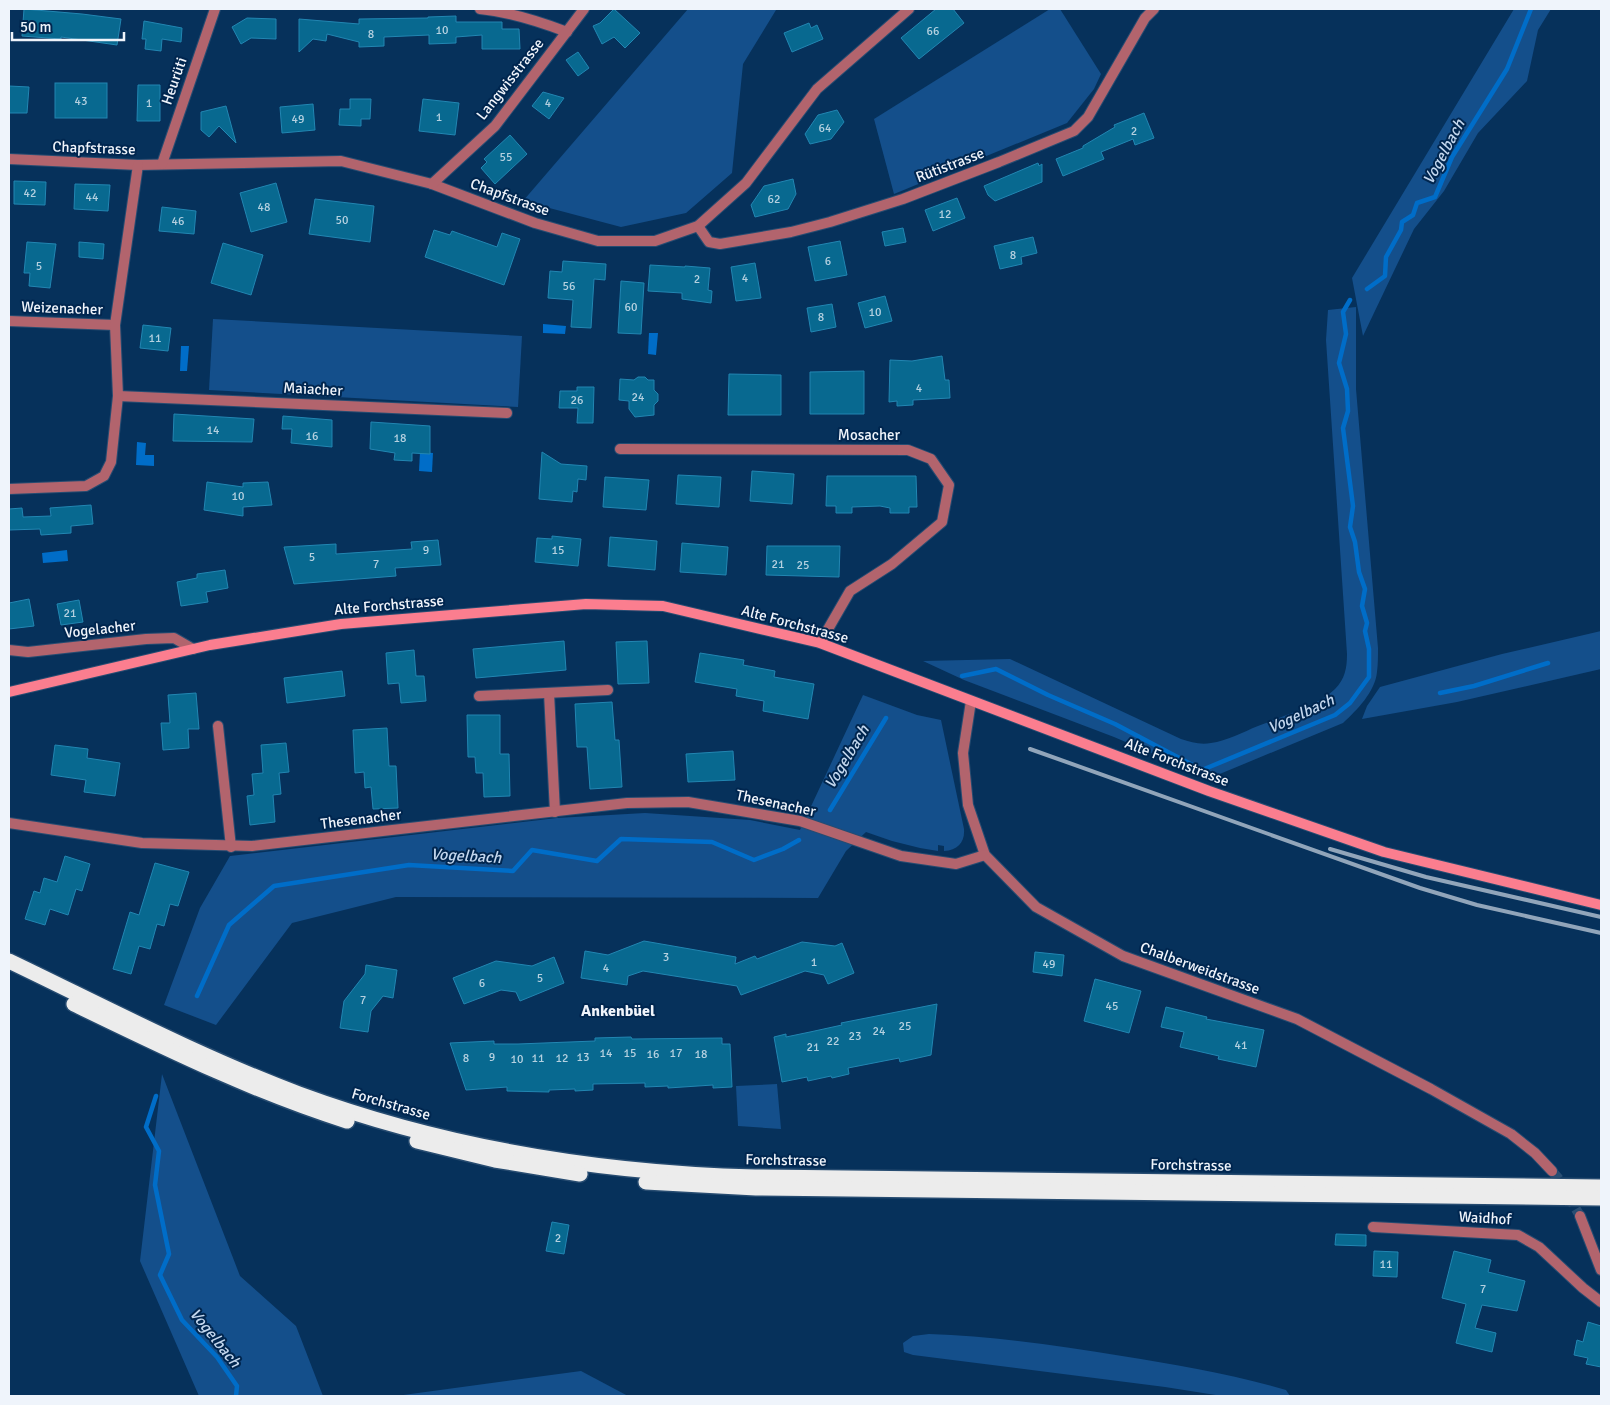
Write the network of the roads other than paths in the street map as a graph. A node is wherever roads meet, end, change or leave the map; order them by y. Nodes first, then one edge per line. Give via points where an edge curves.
1 (215, 9) edge
2 (480, 9) edge
3 (584, 9) edge
4 (909, 9) edge
5 (1154, 9) edge
6 (567, 32) junction
7 (9, 159) edge
8 (162, 164) junction
9 (138, 165) junction
10 (432, 184) junction
11 (698, 226) junction
12 (9, 321) edge
13 (115, 325) junction
14 (118, 396) junction
15 (507, 413) dead end
16 (620, 449) dead end
17 (9, 489) edge
18 (820, 643) junction
19 (193, 649) junction
20 (9, 650) edge
21 (608, 690) dead end
22 (9, 692) edge
23 (549, 693) junction
24 (479, 696) dead end
25 (971, 701) junction
26 (218, 726) dead end
27 (555, 812) junction
28 (9, 823) edge
29 (230, 846) junction
30 (985, 855) junction
31 (1601, 905) edge
32 (9, 961) edge
33 (9, 973) edge
34 (1552, 1171) tunnel mouth
35 (1601, 1187) edge
36 (1601, 1198) edge
37 (1580, 1216) tunnel mouth
38 (1373, 1227) dead end
39 (1601, 1270) edge
40 (1601, 1302) edge

1 - 8 street, Heurüti
2 - 6 street via 500,11
3 - 6 street, Langwisstrasse
4 - 11 street, Chapfstrasse via 817,89 746,183
5 - 11 street, Rütistrasse via 1145,18 1088,117 1074,131 903,199 791,232 720,244 709,242
6 - 10 street, Langwisstrasse via 495,126
7 - 9 street, Chapfstrasse
8 - 9 street, Chapfstrasse
8 - 10 street, Chapfstrasse via 341,161
9 - 13 street
10 - 11 street, Chapfstrasse via 536,223 598,241 656,241
12 - 13 street, Weizenacher
13 - 14 street
14 - 15 street, Maiacher
14 - 17 street via 111,462 104,476 86,486
16 - 18 street, Mosacher via 908,450 931,459 949,485 942,522 892,564 850,590
18 - 19 street, Alte Forchstrasse via 663,606 586,604 341,624
18 - 25 street, Alte Forchstrasse
19 - 20 street, Vogelacher via 174,638 28,652
19 - 22 street, Alte Forchstrasse
21 - 23 street
23 - 24 street
23 - 27 street
25 - 30 street, Chalberweidstrasse via 963,753 968,805
25 - 31 street, Alte Forchstrasse via 1208,791 1384,852
26 - 29 street
27 - 29 street, Thesenacher
27 - 30 street, Thesenacher via 627,803 688,802 800,821 900,856 956,864
28 - 29 street, Thesenacher via 142,843
30 - 34 street, Chalberweidstrasse via 1044,912 1123,956 1297,1019 1511,1134
32 - 35 highway, Forchstrasse via 204,1054 316,1100 447,1138 594,1166 755,1177
33 - 36 highway, Forchstrasse via 200,1064 325,1114 446,1149 561,1172 669,1184 756,1188
37 - 39 street
38 - 40 street, Waidhof via 1518,1235 1538,1247

